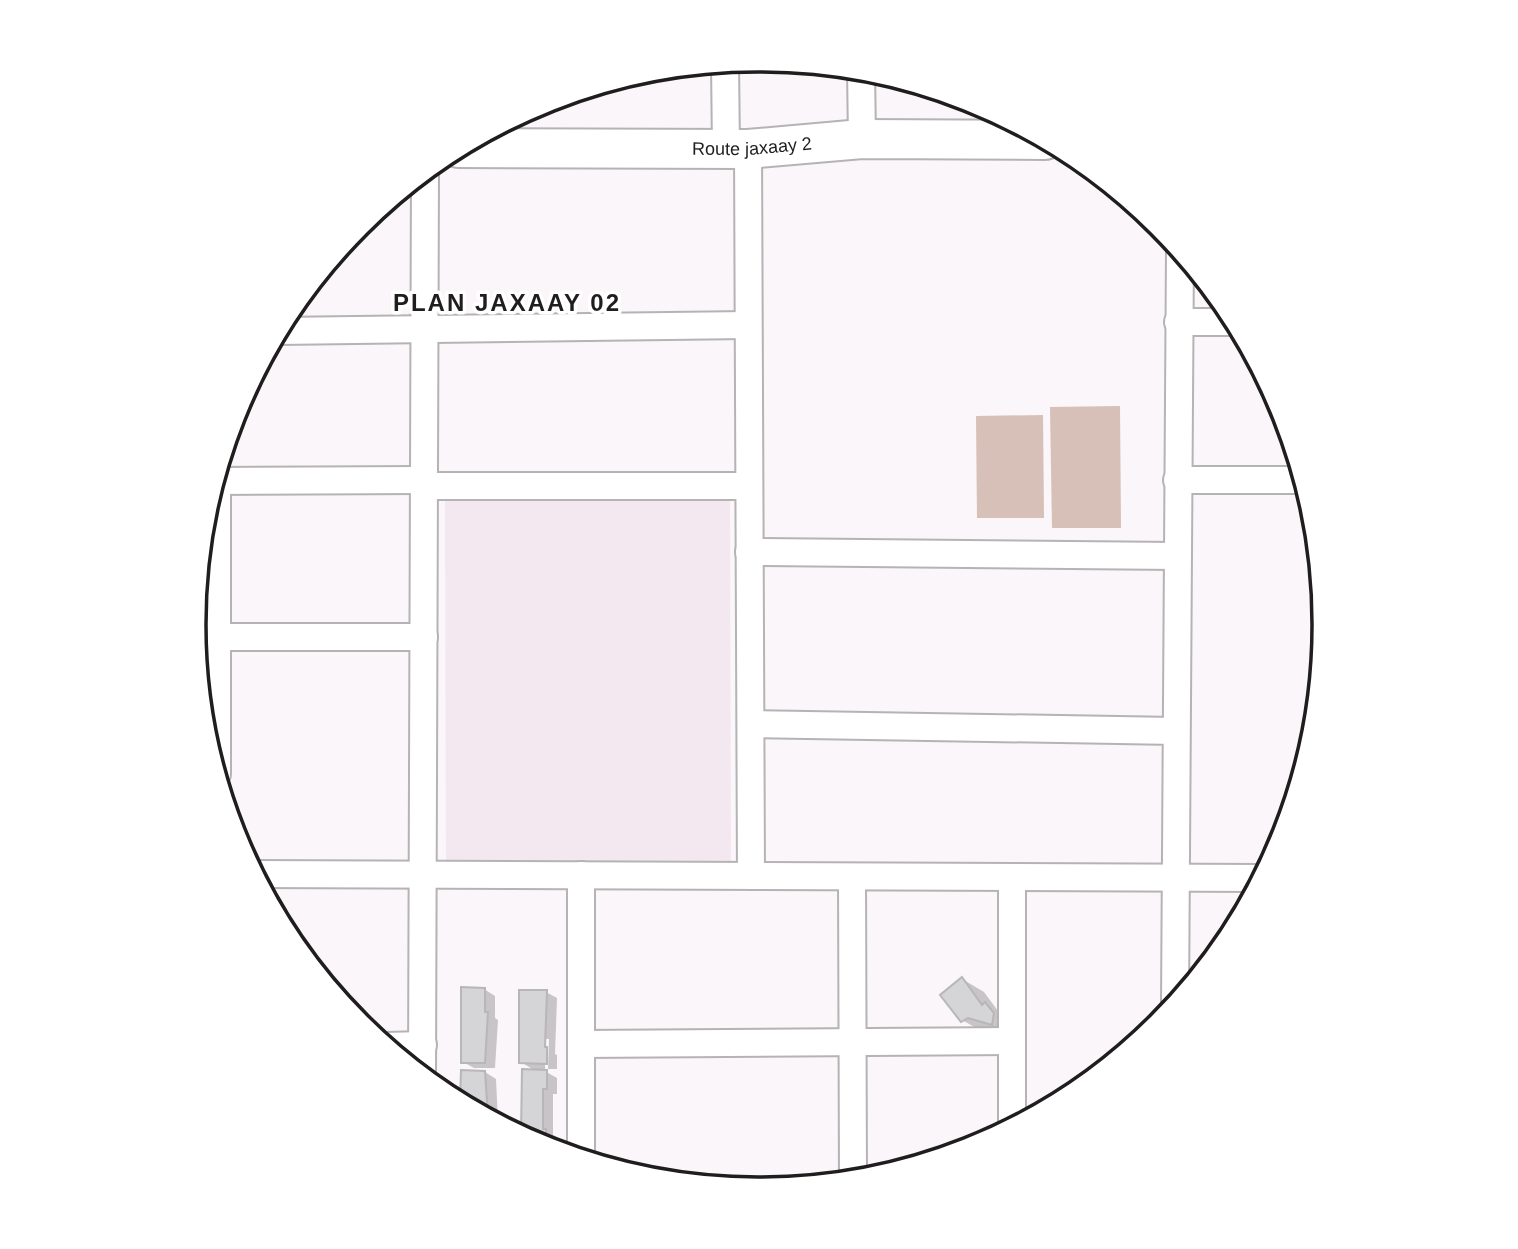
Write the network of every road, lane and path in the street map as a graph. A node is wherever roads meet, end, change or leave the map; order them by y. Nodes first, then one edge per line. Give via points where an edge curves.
1 (726, 73) edge
2 (861, 81) edge
3 (1015, 135) edge
4 (862, 139) junction
5 (480, 148) edge
6 (737, 149) junction
7 (425, 185) edge
8 (1180, 266) edge
9 (1178, 322) junction
10 (1222, 322) edge
11 (748, 325) junction
12 (290, 331) edge
13 (425, 331) junction
14 (226, 479) edge
15 (1177, 480) junction
16 (1293, 480) edge
17 (424, 483) junction
18 (749, 485) junction
19 (216, 521) edge
20 (748, 552) junction
21 (1177, 556) junction
22 (217, 637) junction
23 (424, 637) junction
24 (211, 698) edge
25 (751, 724) junction
26 (1176, 731) junction
27 (266, 874) edge
28 (423, 874) junction
29 (581, 875) junction
30 (751, 876) junction
31 (852, 877) junction
32 (1012, 877) junction
33 (1175, 878) junction
34 (1250, 878) edge
35 (1175, 989) edge
36 (1012, 1041) junction
37 (852, 1042) junction
38 (581, 1044) junction
39 (422, 1045) junction
40 (402, 1046) edge
41 (422, 1062) edge
42 (1012, 1115) edge
43 (581, 1148) edge
44 (853, 1169) edge

1 - 6 street
2 - 4 street
3 - 4 street, Route jaxaay 2
4 - 6 street, Route jaxaay 2
5 - 6 street, Route jaxaay 2
6 - 11 street
7 - 13 street
8 - 9 street
9 - 10 street
9 - 15 street
11 - 13 street
11 - 18 street
12 - 13 street
13 - 17 street
14 - 17 street
15 - 16 street
15 - 21 street
17 - 18 street
17 - 23 street
18 - 20 street
19 - 22 street
20 - 21 street
20 - 25 street
21 - 26 street
22 - 23 street
22 - 24 street
23 - 28 street
25 - 26 street
25 - 30 street
26 - 33 street
27 - 28 street
28 - 29 street
28 - 39 street
29 - 30 street
29 - 38 street
30 - 31 street
31 - 32 street
31 - 37 street
32 - 33 street
32 - 36 street
33 - 34 street
33 - 35 street
36 - 37 street
36 - 42 street
37 - 38 street
37 - 44 street
38 - 43 street
39 - 40 street
39 - 41 street

